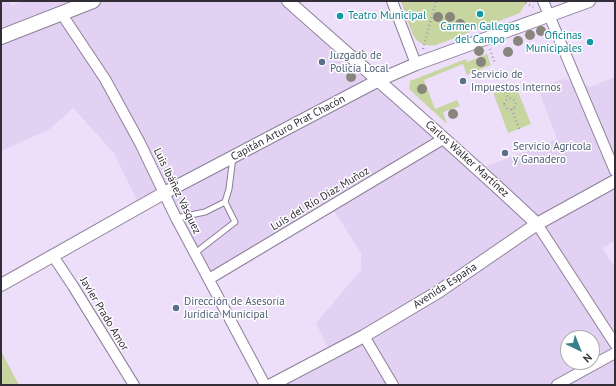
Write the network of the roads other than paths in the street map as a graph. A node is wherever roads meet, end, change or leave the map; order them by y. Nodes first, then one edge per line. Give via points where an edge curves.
1 (93, 1) edge
2 (288, 1) edge
3 (392, 1) edge
4 (544, 1) edge
5 (589, 1) edge
6 (61, 13) junction
7 (550, 16) junction
8 (1, 37) edge
9 (416, 64) junction
10 (379, 80) junction
11 (443, 139) junction
12 (234, 156) junction
13 (615, 171) edge
14 (615, 181) edge
15 (164, 193) junction
16 (225, 202) junction
17 (176, 218) junction
18 (537, 224) junction
19 (195, 252) junction
20 (53, 256) junction
21 (209, 279) junction
22 (1, 285) edge
23 (364, 336) junction
24 (615, 344) edge
25 (615, 353) edge
26 (134, 385) edge
27 (265, 385) edge
28 (272, 385) edge
29 (392, 385) edge
30 (557, 385) edge

1 - 6 main road
2 - 10 street, Carlos Walker Martínez
3 - 9 street
4 - 7 street
5 - 7 street, Capitán Arturo Prat Chacón
6 - 8 main road
6 - 15 street, Luis Ibáñez Vásquez via 105,79
7 - 9 street, Capitán Arturo Prat Chacón
7 - 13 street
9 - 10 street, Capitán Arturo Prat Chacón
10 - 11 street, Carlos Walker Martínez
10 - 12 street, Capitán Arturo Prat Chacón
11 - 18 street, Carlos Walker Martínez
11 - 21 street, Luis del Río Díaz Muñoz
12 - 15 street, Capitán Arturo Prat Chacón
12 - 16 lane
14 - 18 street, Avenida España
15 - 17 street, Luis Ibáñez Vásquez
15 - 20 street, Capitán Arturo Prat Chacón
16 - 17 lane via 205,212
16 - 19 lane via 235,222
17 - 19 street, Luis Ibáñez Vásquez
18 - 23 street, Avenida España via 438,292
18 - 24 street, Carlos Walker Martínez
19 - 21 street, Luis Ibáñez Vásquez
20 - 22 street, Capitán Arturo Prat Chacón
20 - 26 street, Javier Prado Amor
21 - 27 street, Luis Ibáñez Vásquez
23 - 28 street, Avenida España
23 - 29 street
25 - 30 street

